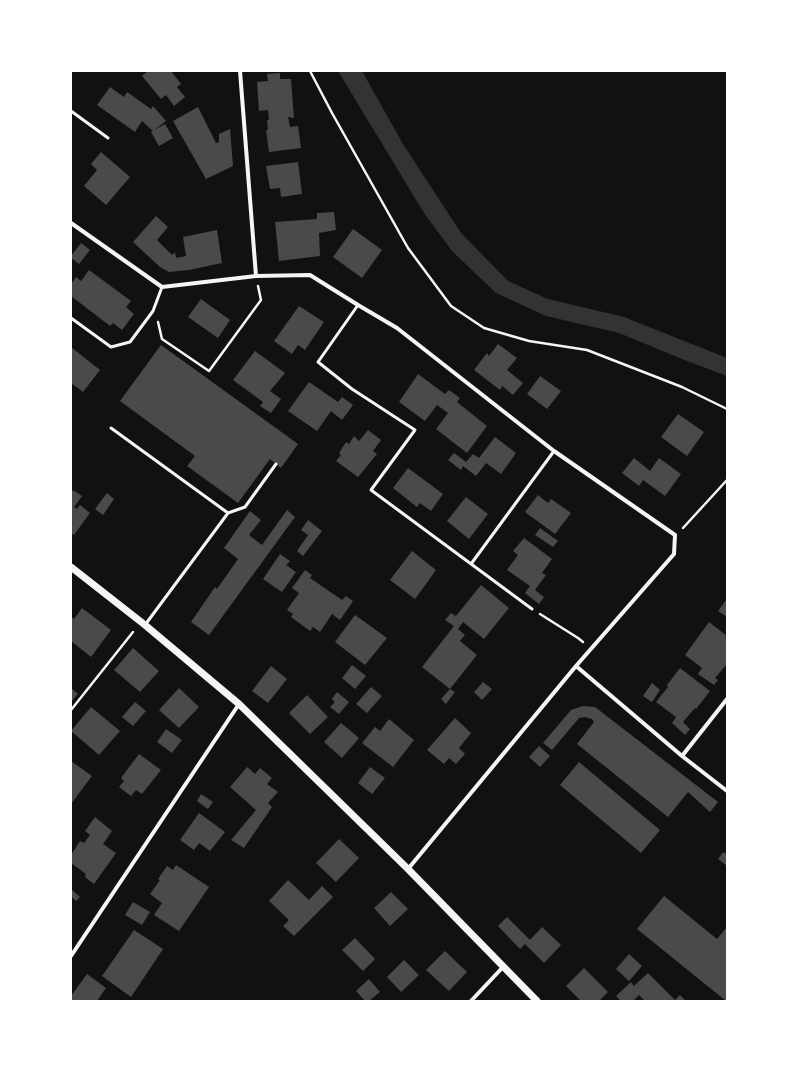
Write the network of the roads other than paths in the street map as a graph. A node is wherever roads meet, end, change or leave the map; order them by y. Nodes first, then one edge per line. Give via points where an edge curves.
1 (240, 71) edge
2 (71, 111) edge
3 (108, 138) dead end
4 (71, 223) edge
5 (256, 276) junction
6 (162, 287) junction
7 (358, 305) junction
8 (71, 318) edge
9 (110, 428) dead end
10 (554, 451) junction
11 (276, 464) dead end
12 (228, 513) junction
13 (471, 564) junction
14 (71, 567) edge
15 (532, 609) road end
16 (143, 623) junction
17 (576, 666) junction
18 (727, 699) edge
19 (239, 704) junction
20 (682, 756) junction
21 (727, 791) edge
22 (408, 869) junction
23 (71, 956) edge
24 (503, 967) junction
25 (471, 1001) edge
26 (537, 1001) edge

1 - 5 street
2 - 3 lane
4 - 6 street
5 - 6 street
5 - 7 street via 310,275
6 - 8 lane via 153,311 130,342 111,347
7 - 10 street via 397,328
7 - 13 lane via 318,362 352,389 415,430 371,490
9 - 12 lane
10 - 13 lane
10 - 17 street via 675,535 674,554
11 - 12 lane via 245,507
12 - 16 lane
13 - 15 lane
14 - 16 street
16 - 19 street
17 - 20 street
17 - 22 street
18 - 20 street
19 - 22 street
19 - 23 street
20 - 21 street
22 - 24 street
24 - 25 street
24 - 26 street

